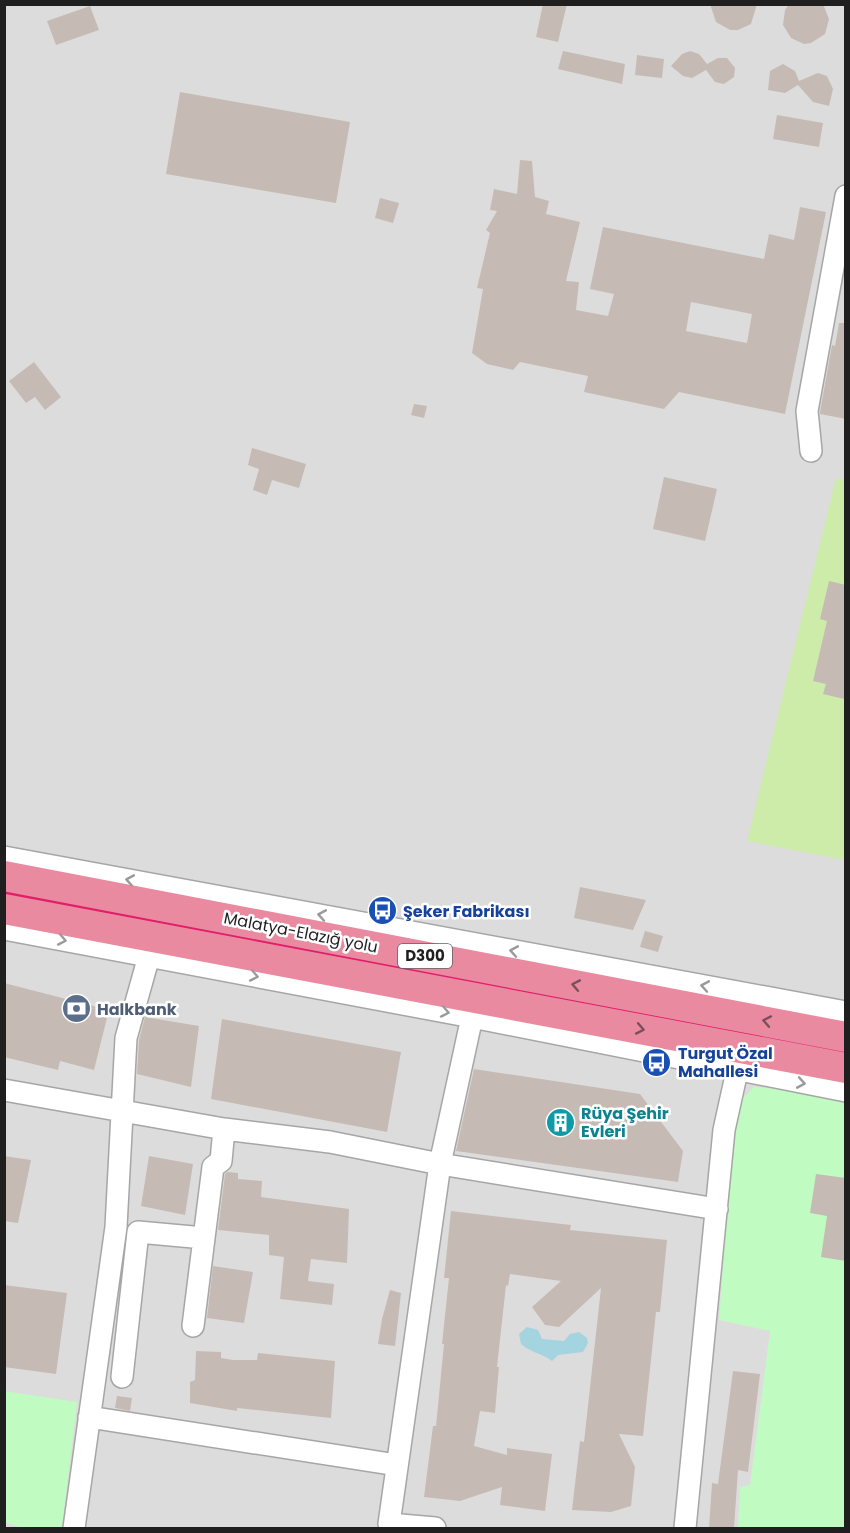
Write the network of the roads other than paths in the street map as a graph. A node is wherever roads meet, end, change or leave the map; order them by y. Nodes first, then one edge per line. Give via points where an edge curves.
1 (846, 196) edge
2 (811, 451) dead end
3 (4, 857) edge
4 (4, 876) edge
5 (4, 909) edge
6 (4, 929) edge
7 (149, 956) junction
8 (846, 1012) edge
9 (472, 1017) junction
10 (846, 1037) edge
11 (846, 1068) edge
12 (736, 1071) junction
13 (4, 1090) edge
14 (846, 1091) edge
15 (123, 1112) junction
16 (224, 1129) junction
17 (440, 1164) junction
18 (717, 1209) junction
19 (204, 1238) junction
20 (193, 1326) dead end
21 (122, 1377) dead end
22 (89, 1418) junction
23 (397, 1465) junction
24 (74, 1528) edge
25 (435, 1528) edge
26 (686, 1528) edge

1 - 2 street via 807,411
8 -> 3 street
10 -> 4 highway, Malatya-Elazığ yolu / D300
5 -> 11 highway, Malatya-Elazığ yolu / D300
6 -> 7 street
7 -> 9 street
7 - 15 street via 126,1038
9 - 12 street
9 - 17 street
12 -> 14 street
12 - 18 street via 724,1130
13 - 15 street
15 - 16 street
15 - 22 street via 116,1227
16 - 17 street via 330,1142
16 - 19 street via 221,1161 213,1167
17 - 18 street
17 - 23 street
18 - 26 street
19 - 20 street
19 - 21 street via 138,1232
22 - 23 street
22 - 24 street
23 - 25 street via 389,1524

